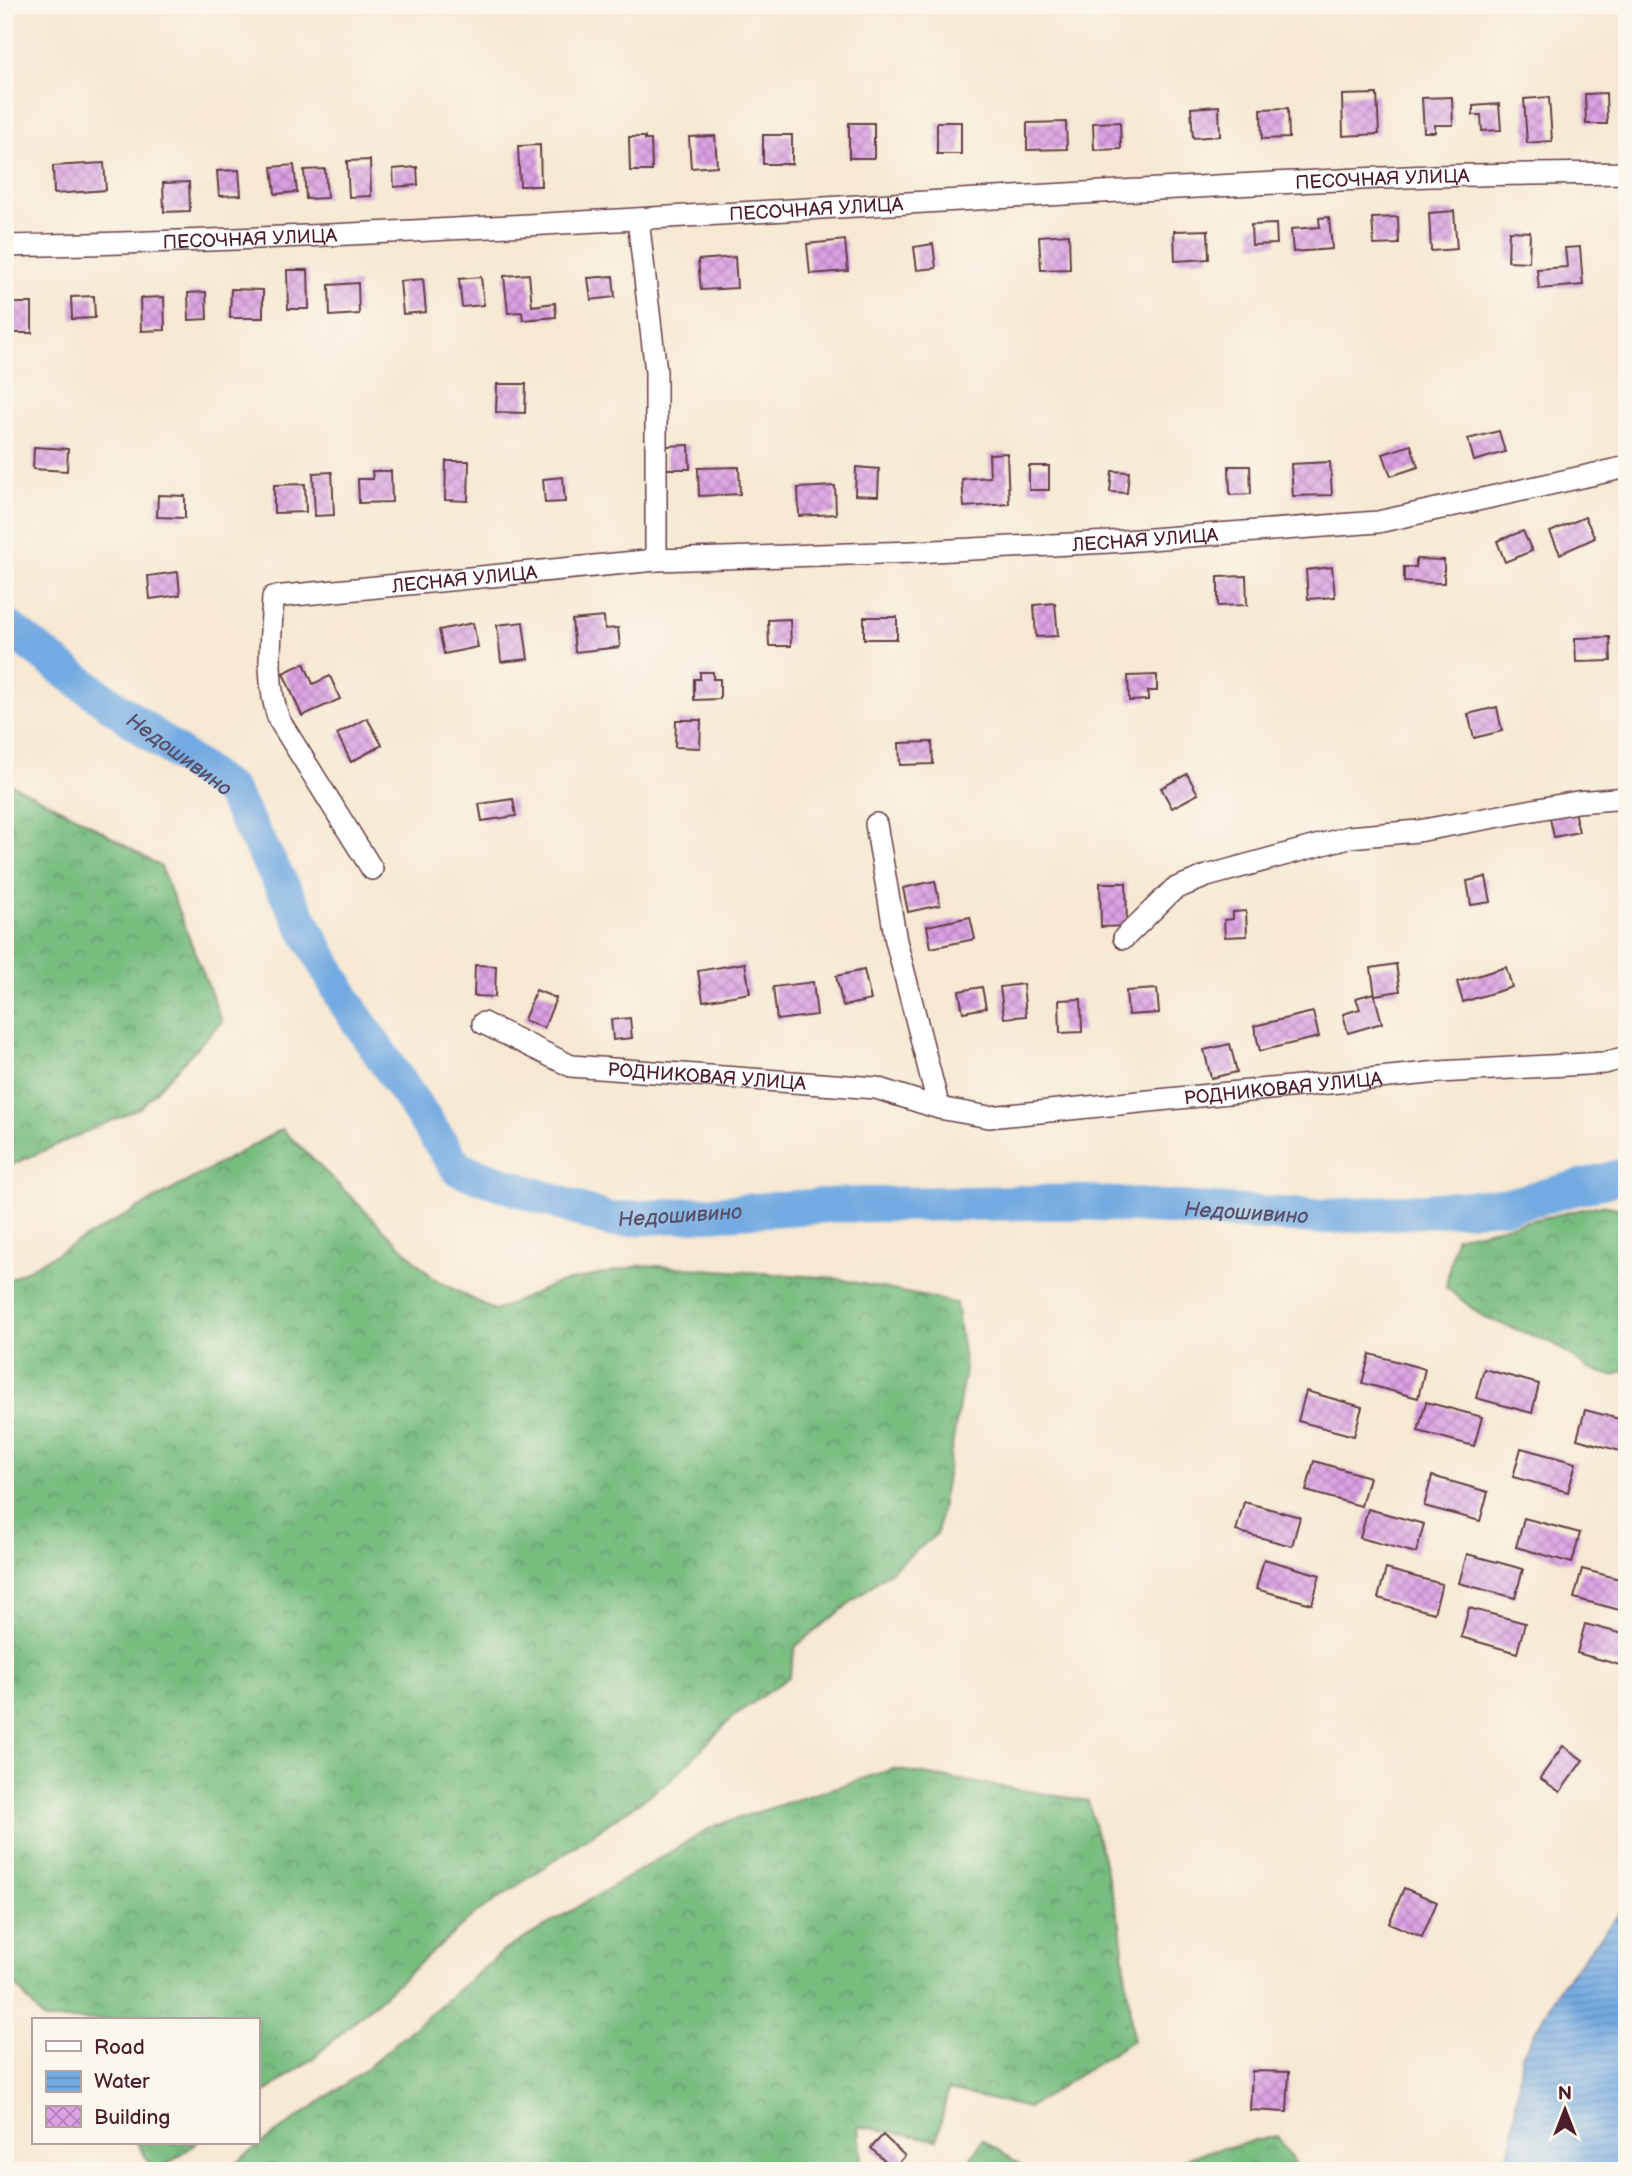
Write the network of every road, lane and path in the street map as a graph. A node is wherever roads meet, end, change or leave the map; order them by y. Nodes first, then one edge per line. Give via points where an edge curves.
1 (1627, 173) edge
2 (638, 219) junction
3 (5, 246) edge
4 (1627, 467) edge
5 (656, 560) junction
6 (1627, 798) edge
7 (876, 824) dead end
8 (372, 869) dead end
9 (1124, 938) dead end
10 (483, 1023) dead end
11 (1627, 1058) edge
12 (939, 1108) junction

1 - 2 street, ПЕСОЧНАЯ УЛИЦА via 1387,178
2 - 3 street, ПЕСОЧНАЯ УЛИЦА via 210,241
2 - 5 street via 656,372
4 - 5 street, ЛЕСНАЯ УЛИЦА via 1378,522 1110,542
5 - 8 street, ЛЕСНАЯ УЛИЦА via 273,597 272,701
6 - 9 street via 1577,802 1418,831 1349,837 1207,876 1174,889
7 - 12 street via 896,941
10 - 12 street, РОДНИКОВАЯ УЛИЦА via 571,1066 876,1088
11 - 12 street, РОДНИКОВАЯ УЛИЦА via 989,1117

